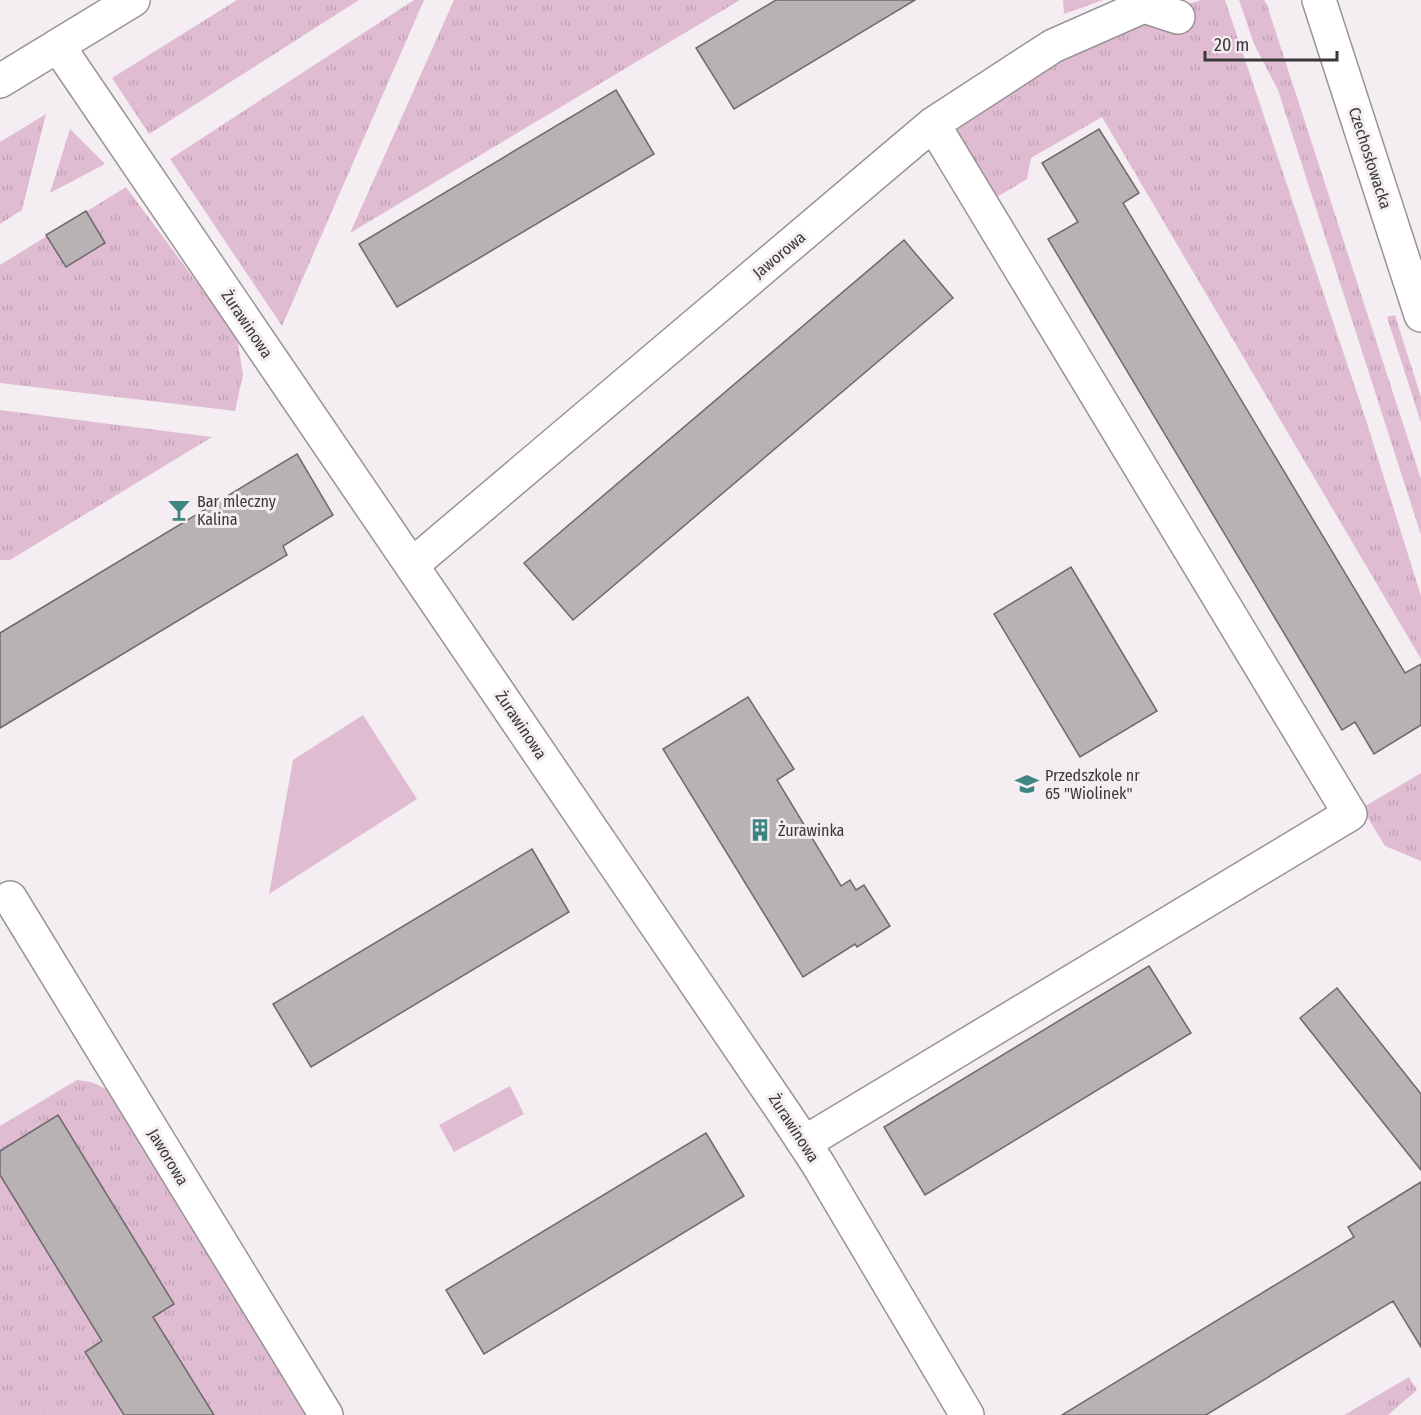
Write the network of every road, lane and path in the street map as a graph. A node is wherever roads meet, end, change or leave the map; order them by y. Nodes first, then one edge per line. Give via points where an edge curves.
1 (133, 0) edge
2 (1319, 0) edge
3 (1178, 16) dead end
4 (58, 46) junction
5 (0, 81) edge
6 (933, 124) junction
7 (1421, 315) edge
8 (412, 565) junction
9 (10, 898) dead end
10 (804, 1143) junction
11 (326, 1415) edge
12 (967, 1415) edge

1 - 4 street
2 - 7 street, Czechosłowacka
3 - 6 street, Jaworowa via 1144,6 1053,46
4 - 5 street
4 - 8 street, Żurawinowa
6 - 8 street, Jaworowa
6 - 10 street via 1350,814
8 - 10 street, Żurawinowa
9 - 11 street, Jaworowa
10 - 12 street, Żurawinowa

